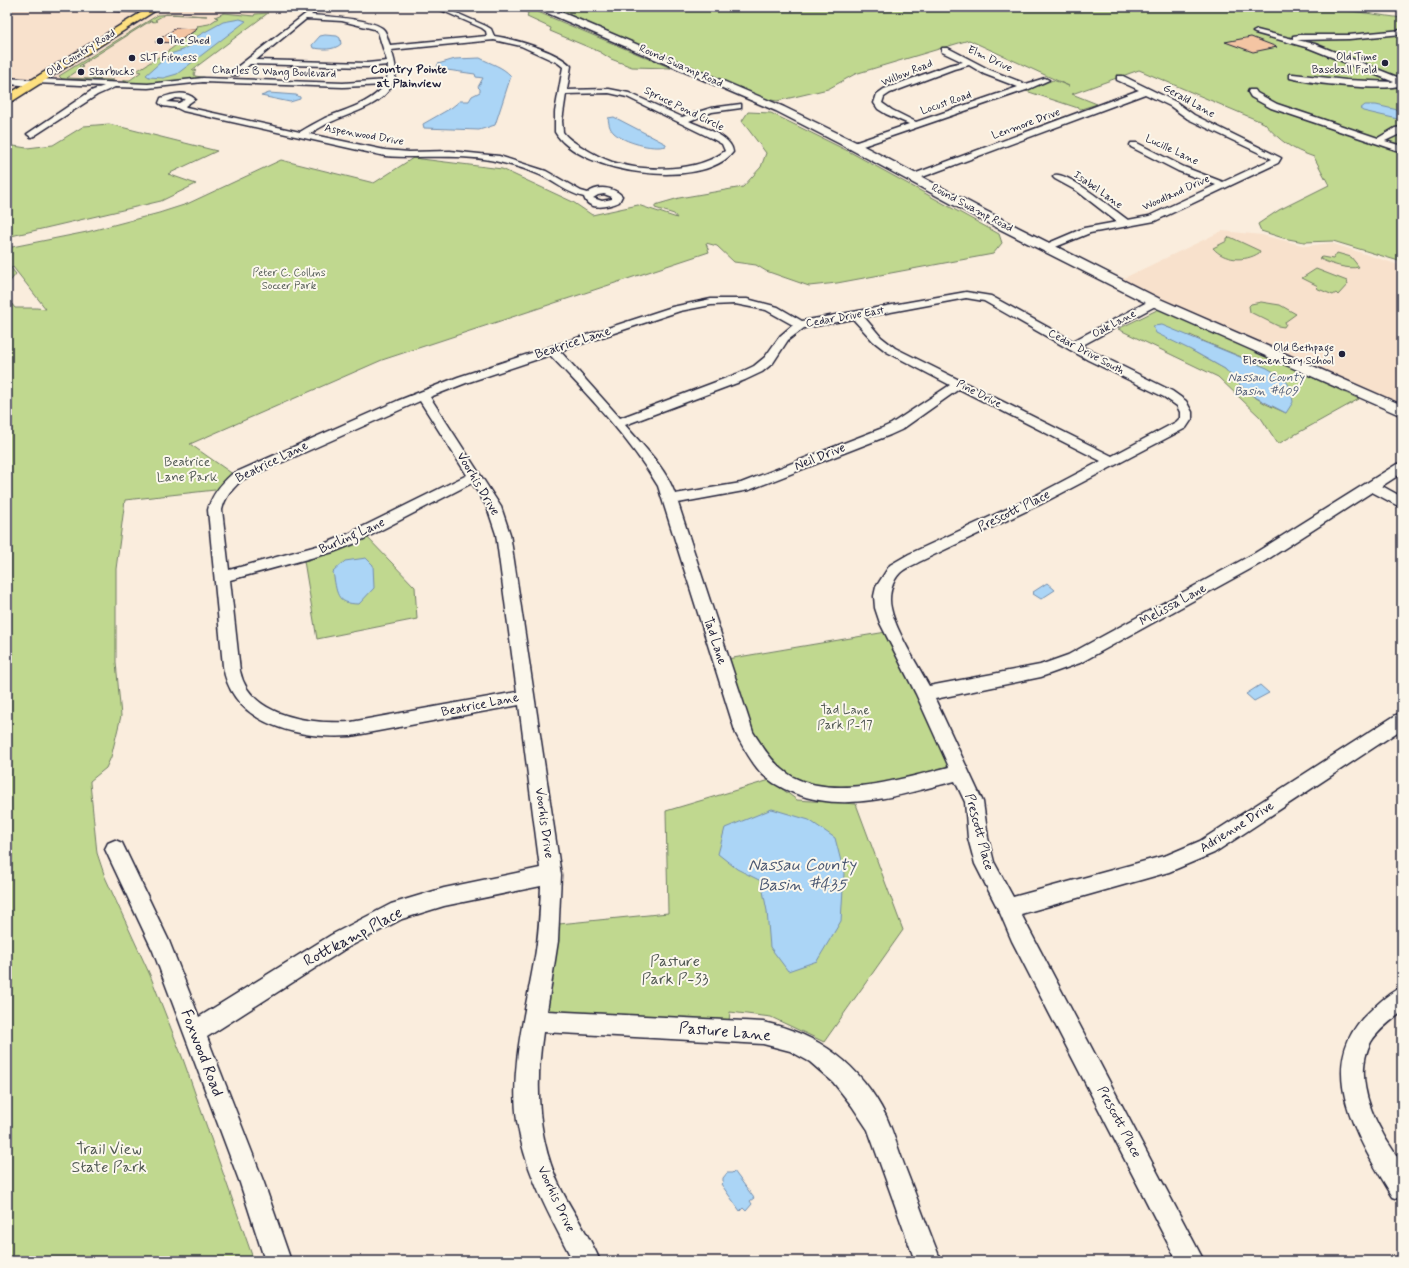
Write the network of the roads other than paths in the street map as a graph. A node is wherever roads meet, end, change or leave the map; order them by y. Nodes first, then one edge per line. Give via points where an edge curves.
1 (71, 7) edge
2 (316, 7) edge
3 (437, 7) edge
4 (541, 7) edge
5 (153, 9) edge
6 (304, 17) junction
7 (1257, 32) dead end
8 (1402, 32) edge
9 (490, 38) junction
10 (1291, 40) junction
11 (386, 48) junction
12 (945, 50) dead end
13 (249, 62) junction
14 (390, 63) junction
15 (970, 63) junction
16 (344, 64) junction
17 (337, 72) dead end
18 (235, 73) dead end
19 (1293, 76) dead end
20 (1120, 78) dead end
21 (1045, 80) dead end
22 (7, 81) edge
23 (35, 82) junction
24 (390, 82) junction
25 (1402, 83) edge
26 (111, 86) junction
27 (1026, 86) junction
28 (1145, 90) junction
29 (564, 92) junction
30 (1252, 92) dead end
31 (381, 94) junction
32 (7, 100) edge
33 (178, 105) dead end
34 (738, 106) dead end
35 (682, 120) junction
36 (916, 125) junction
37 (1402, 130) edge
38 (31, 134) dead end
39 (300, 135) junction
40 (1382, 139) dead end
41 (1134, 145) dead end
42 (854, 146) junction
43 (1402, 149) edge
44 (1269, 154) joint
45 (914, 177) junction
46 (1058, 177) dead end
47 (1223, 185) junction
48 (589, 196) dead end
49 (1124, 224) junction
50 (1048, 247) junction
51 (981, 297) joint
52 (1156, 302) junction
53 (856, 315) junction
54 (800, 325) junction
55 (1073, 346) junction
56 (552, 350) junction
57 (959, 384) junction
58 (423, 395) junction
59 (1402, 411) edge
60 (1186, 414) joint
61 (618, 423) junction
62 (1111, 461) junction
63 (1402, 467) edge
64 (474, 477) junction
65 (1372, 486) junction
66 (670, 500) junction
67 (1402, 503) edge
68 (222, 577) junction
69 (924, 694) junction
70 (526, 697) junction
71 (1402, 720) edge
72 (960, 772) junction
73 (114, 849) dead end
74 (551, 875) junction
75 (1008, 908) junction
76 (1402, 998) edge
77 (535, 1021) junction
78 (195, 1032) junction
79 (1402, 1188) edge
80 (278, 1261) edge
81 (587, 1261) edge
82 (928, 1261) edge
83 (1191, 1261) edge

1 - 5 street
2 - 6 street
3 - 9 street via 490,30
4 - 42 main road, Round Swamp Road via 780,109
5 - 23 main road, Old Country Road
6 - 11 street via 342,19 371,25 381,31
6 - 13 street
7 - 10 street
8 - 10 street via 1349,37 1300,37
9 - 11 street, Spruce Pond Circle
9 - 29 street, Spruce Pond Circle via 520,42 561,61 567,66
10 - 25 street
11 - 14 street
12 - 15 street, Elm Drive
13 - 16 street
13 - 18 street
14 - 16 street
14 - 24 street
15 - 27 street, Elm Drive
15 - 36 street, Willow Road via 945,69 880,96 878,103 884,109
16 - 17 street
19 - 25 street via 1372,85
20 - 28 street, Gerald Lane
21 - 27 street, Locust Road
22 - 23 main road
23 - 26 street, Charles B Wang Boulevard
23 - 32 main road, Old Country Road
24 - 26 street, Charles B Wang Boulevard via 343,85 203,80 156,86
24 - 31 street
26 - 31 street, Charles B Wang Boulevard via 148,89 197,85 365,90
26 - 38 street via 94,93
27 - 36 street, Locust Road
28 - 44 street, Gerald Lane via 1174,104 1191,117
28 - 45 street, Lenmore Drive
29 - 35 street, Spruce Pond Circle via 621,93 640,99
29 - 35 street, Spruce Pond Circle via 557,125 561,136 592,157 618,166 656,170 693,168 718,161 729,152 726,142
30 - 43 street via 1274,106
31 - 39 street
33 - 39 street, Aspenwood Drive via 183,109
34 - 35 street via 712,110
36 - 42 street, Locust Road
37 - 40 street
39 - 48 street, Aspenwood Drive via 385,153 450,154 499,159 542,173 578,193
41 - 47 street, Lucille Lane
42 - 45 main road, Round Swamp Road
44 - 47 street, Woodland Drive via 1277,158 1275,161
45 - 50 main road, Round Swamp Road
46 - 49 street, Isabel Lane via 1080,189
47 - 49 street, Woodland Drive via 1152,219
49 - 50 street, Woodland Drive via 1088,230
50 - 52 main road, Round Swamp Road
51 - 53 street, Cedar Drive East via 956,296
51 - 55 street, Cedar Drive South
52 - 55 street, Oak Lane
52 - 59 main road, Round Swamp Road
53 - 54 street, Cedar Drive East
53 - 57 street, Pine Drive via 877,339 891,350
54 - 56 street, Beatrice Lane via 771,309 752,303 708,301
54 - 61 street, Cedar Drive East via 784,338 769,360 758,369
55 - 60 street, Cedar Drive South via 1168,394 1182,404
56 - 58 street, Beatrice Lane
56 - 61 street, Tad Lane
57 - 62 street, Pine Drive
57 - 66 street, Neil Drive via 896,427 744,487
58 - 64 street, Voorhis Drive
58 - 68 street, Beatrice Lane via 262,465 229,484 217,500 215,510
60 - 62 street, Prescott Place via 1181,426
61 - 66 street, Tad Lane via 655,468 666,486
62 - 69 street, Prescott Place via 1036,501 895,569 884,587 883,608 888,624
63 - 65 street, Melissa Lane
64 - 68 street, Burling Lane via 351,539 328,548
64 - 70 street, Voorhis Drive via 494,508 503,534
65 - 67 street
65 - 69 street, Melissa Lane via 1260,557 1074,659 1041,671
66 - 72 street, Tad Lane via 745,734 755,752 776,775 806,792 833,796 874,792
68 - 70 street, Beatrice Lane via 234,677 243,694 258,709 284,723 311,729 351,729
69 - 72 street, Prescott Place
70 - 74 street, Voorhis Drive
71 - 75 street, Adrienne Drive via 1207,847 1169,863
72 - 75 street, Prescott Place via 974,802 978,838 985,864
73 - 78 street, Foxwood Road via 162,948
74 - 77 street, Voorhis Drive via 548,942
74 - 78 street, Rottkamp Place via 444,897 398,911 338,942
75 - 83 street, Prescott Place
76 - 79 street via 1365,1032 1355,1052 1353,1078 1357,1105 1364,1122
77 - 81 street, Voorhis Drive via 529,1058 527,1098 530,1129 546,1185
77 - 82 street, Pasture Lane via 763,1033 791,1040 820,1056 847,1079 877,1124
78 - 80 street, Foxwood Road via 252,1183

